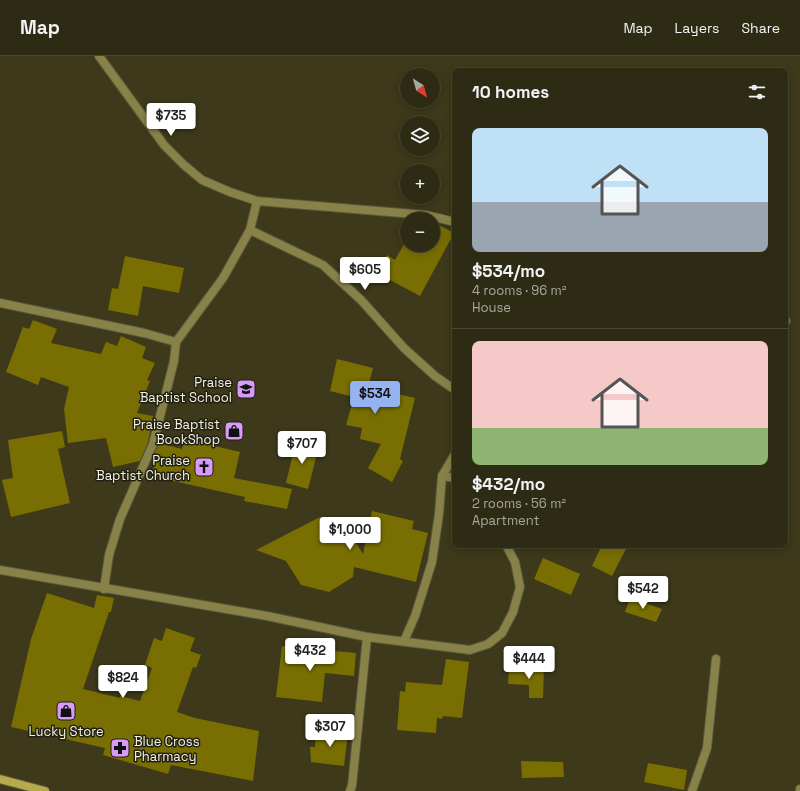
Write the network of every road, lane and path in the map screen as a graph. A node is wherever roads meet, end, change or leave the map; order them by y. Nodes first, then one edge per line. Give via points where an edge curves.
1 (98, 56) edge
2 (257, 201) junction
3 (452, 221) edge
4 (250, 230) junction
5 (0, 303) edge
6 (176, 342) junction
7 (452, 388) edge
8 (452, 459) edge
9 (442, 476) junction
10 (452, 478) edge
11 (507, 548) edge
12 (0, 570) edge
13 (104, 589) junction
14 (367, 637) junction
15 (404, 641) junction
16 (716, 659) dead end
17 (0, 779) edge
18 (45, 791) edge
19 (350, 791) edge
20 (692, 791) edge

1 - 2 street via 164,144 184,165 202,180
2 - 3 street via 426,215
2 - 4 street
4 - 6 street via 223,278
4 - 7 street via 323,265 361,300 404,348
5 - 6 street
6 - 13 street via 174,361 153,444 120,519 109,555
8 - 9 street
9 - 10 street
9 - 15 street via 432,562 416,616
11 - 15 street via 520,587 513,612 502,633 488,644 470,650
12 - 13 street
13 - 14 street via 267,616
14 - 15 street
14 - 19 street
16 - 20 street via 706,748
17 - 18 main road

